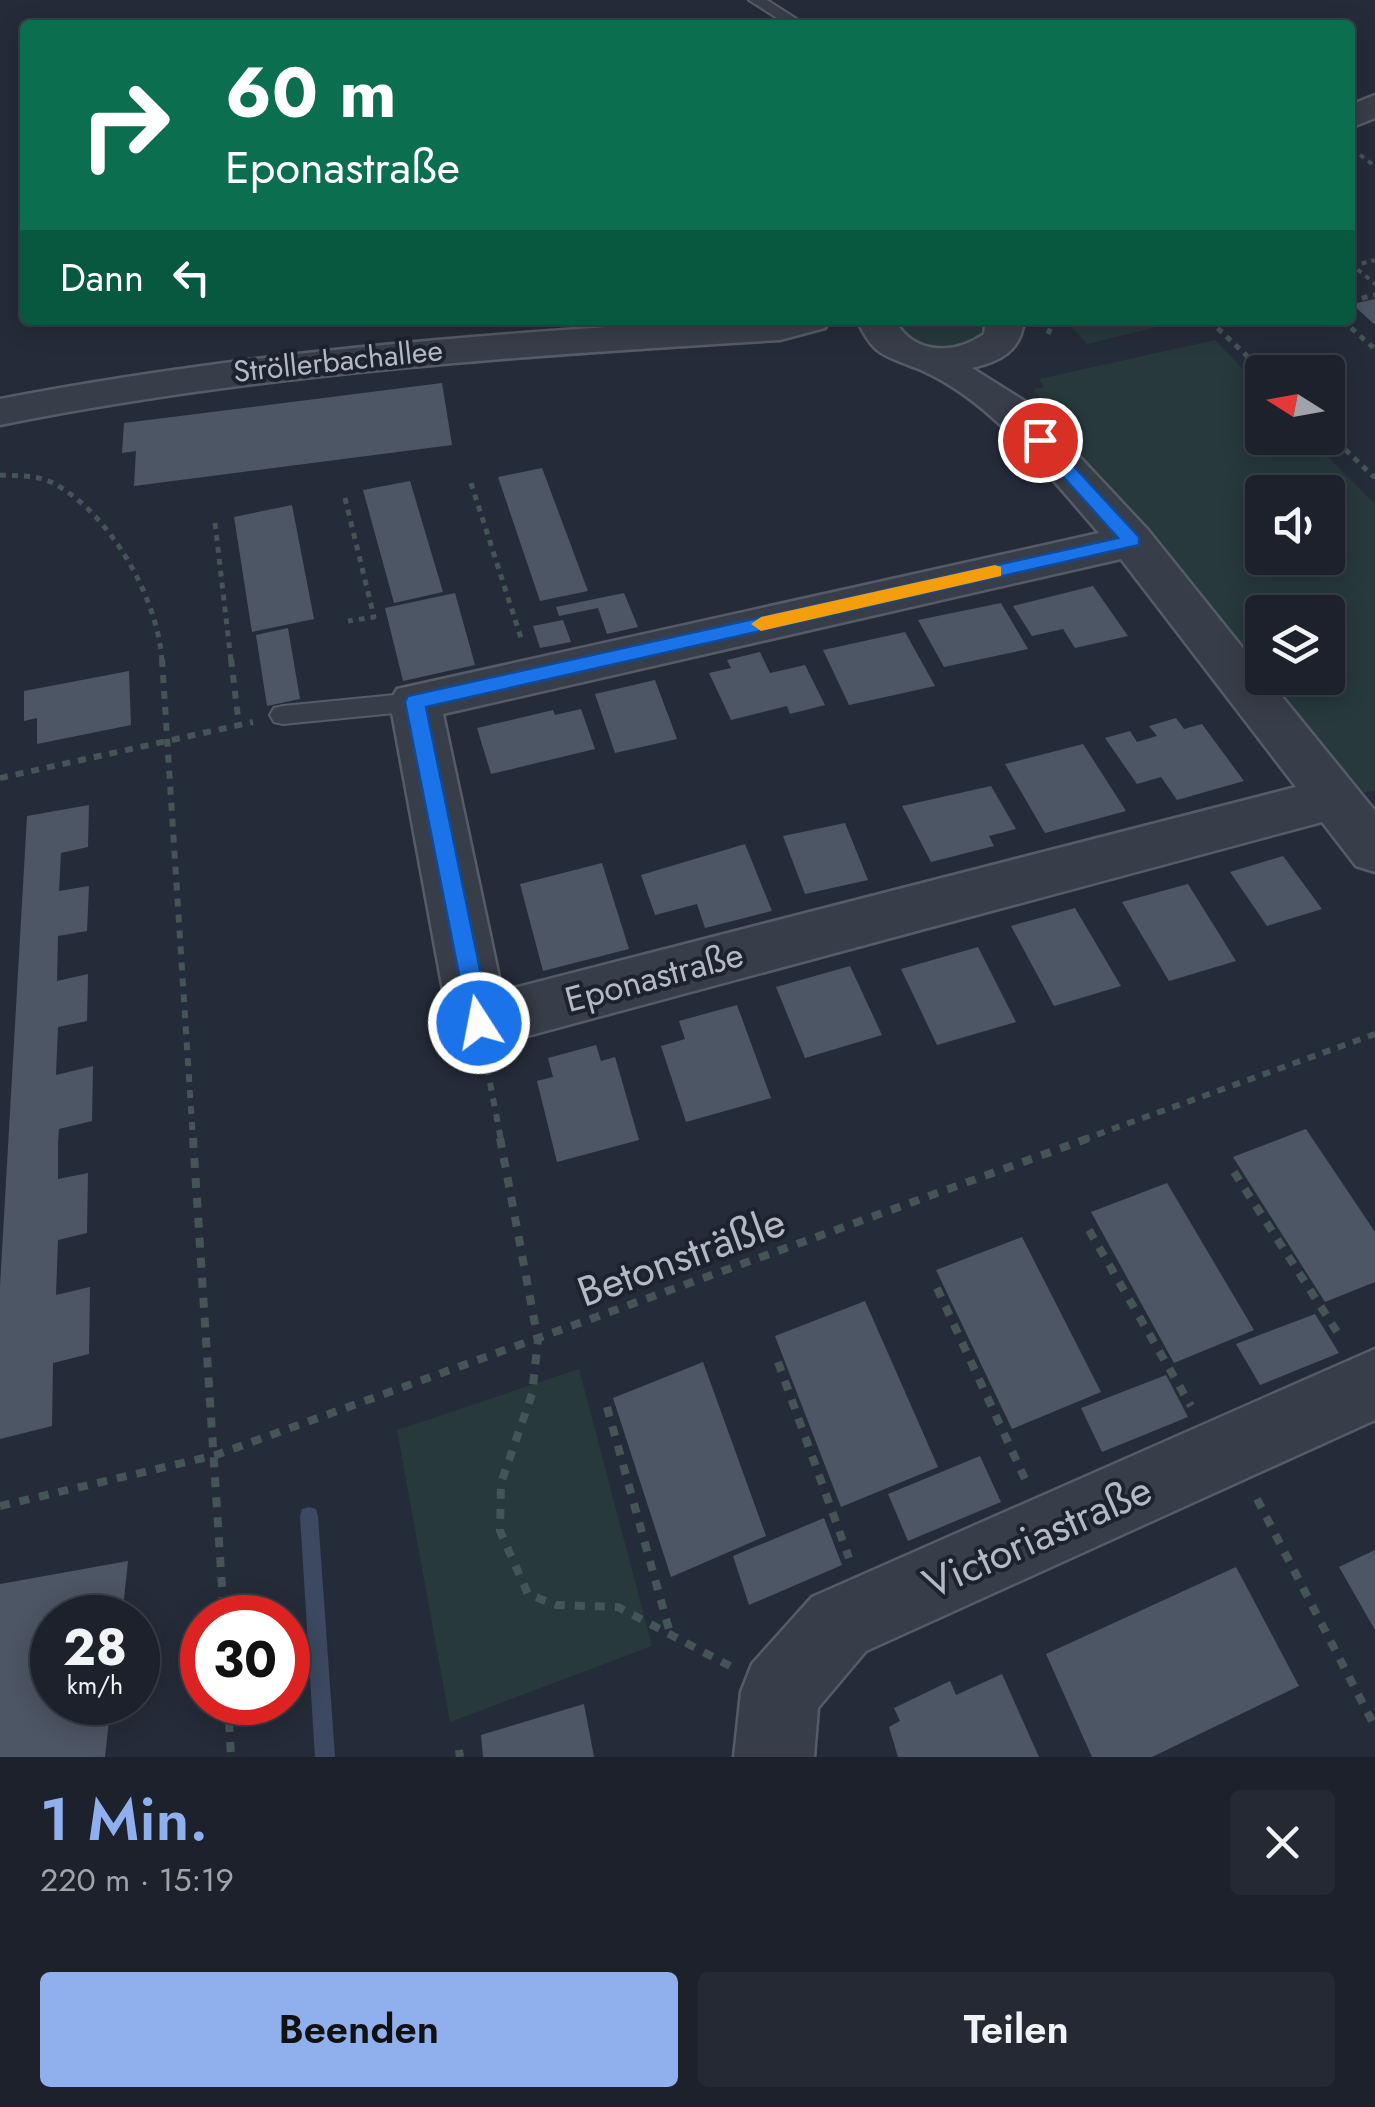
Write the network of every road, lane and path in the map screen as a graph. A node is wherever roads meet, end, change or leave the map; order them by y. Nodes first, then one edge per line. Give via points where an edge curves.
1 (756, 0) edge
2 (790, 20) edge
3 (1355, 151) edge
4 (1375, 166) edge
5 (1355, 268) edge
6 (1375, 284) edge
7 (781, 325) edge
8 (810, 325) edge
9 (1214, 325) edge
10 (1348, 325) edge
11 (1002, 328) edge
12 (882, 330) edge
13 (1375, 349) edge
14 (1246, 355) edge
15 (932, 360) junction
16 (6, 412) edge
17 (1016, 414) junction
18 (1345, 449) edge
19 (0, 475) edge
20 (1375, 478) edge
21 (472, 483) dead end
22 (345, 498) dead end
23 (215, 523) dead end
24 (1132, 541) junction
25 (348, 621) dead end
26 (533, 675) junction
27 (415, 702) junction
28 (283, 715) joint
29 (239, 726) junction
30 (168, 743) junction
31 (0, 778) edge
32 (1334, 798) junction
33 (1375, 850) edge
34 (479, 1023) junction
35 (1375, 1034) edge
36 (1234, 1172) dead end
37 (1089, 1230) dead end
38 (937, 1288) dead end
39 (538, 1340) junction
40 (778, 1362) dead end
41 (1373, 1384) edge
42 (607, 1408) dead end
43 (1225, 1452) junction
44 (216, 1455) junction
45 (0, 1506) edge
46 (1048, 1530) junction
47 (223, 1595) edge
48 (868, 1611) junction
49 (670, 1634) junction
50 (777, 1724) edge
51 (229, 1725) edge
52 (1375, 1726) edge
53 (231, 1757) edge

1 - 2 lane
3 - 4 path
5 - 6 path
7 - 16 street, Ströllerbachallee via 468,347 160,382
8 - 12 street, Ströllerbachallee
9 - 14 path
10 - 13 path
11 - 15 street via 976,358
11 - 17 street
12 - 15 street, Ströllerbachallee via 910,354
15 - 17 street, Ströllerbachallee
17 - 24 street
18 - 20 path
19 - 30 path via 52,482 87,508 137,572 162,645
21 - 26 path
22 - 25 path via 374,617
23 - 29 path
24 - 26 street
24 - 32 street
26 - 27 street
27 - 28 lane
27 - 34 street
28 - 29 path
29 - 30 path
30 - 31 path
30 - 44 path
32 - 33 street
32 - 34 street, Eponastraße
34 - 39 path
35 - 39 path, Betonsträßle
36 - 41 path
37 - 43 path
38 - 46 path
39 - 44 path, Betonsträßle
39 - 49 path via 532,1394 501,1483 500,1531 528,1594 556,1606 618,1607
40 - 48 path
41 - 43 street, Victoriastraße
42 - 49 path
43 - 46 street, Victoriastraße
43 - 52 path
44 - 45 path, Betonsträßle
44 - 47 path
46 - 48 street, Victoriastraße
48 - 50 street, Victoriastraße via 840,1624
49 - 50 path
51 - 53 path

